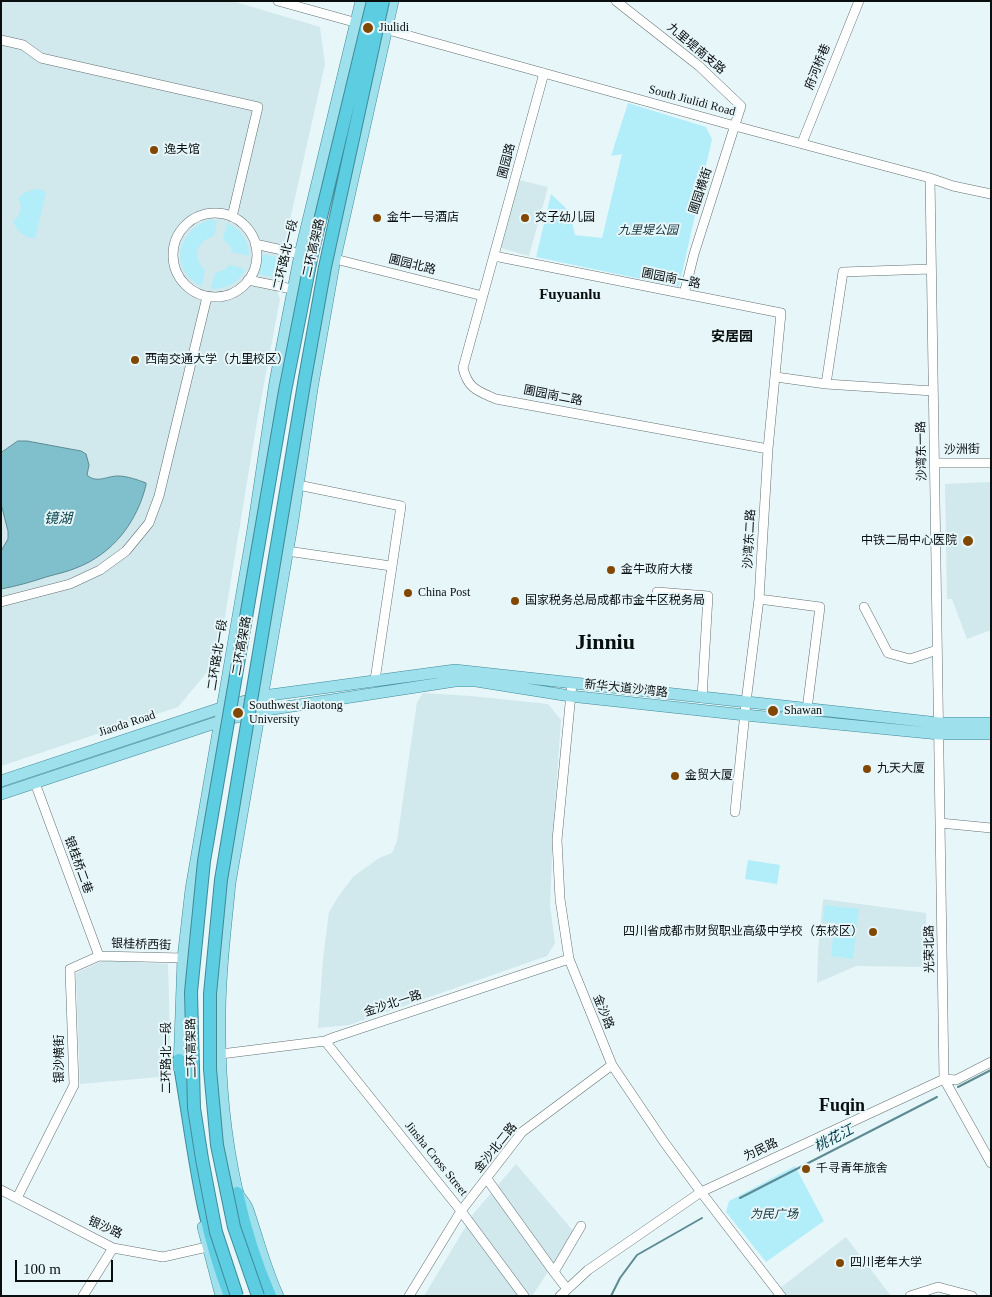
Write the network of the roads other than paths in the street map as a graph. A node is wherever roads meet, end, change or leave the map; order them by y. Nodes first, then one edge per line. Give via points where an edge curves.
1 (278, 1) edge
2 (361, 1) edge
3 (373, 1) edge
4 (384, 1) edge
5 (393, 1) edge
6 (616, 1) edge
7 (859, 1) edge
8 (356, 23) junction
9 (386, 29) junction
10 (1, 40) edge
11 (544, 73) junction
12 (735, 126) junction
13 (802, 143) junction
14 (930, 178) junction
15 (991, 194) edge
16 (232, 217) junction
17 (255, 244) junction
18 (300, 254) junction
19 (494, 256) junction
20 (334, 259) junction
21 (931, 269) junction
22 (248, 280) junction
23 (292, 289) junction
24 (684, 294) junction
25 (482, 296) junction
26 (207, 297) junction
27 (776, 378) junction
28 (826, 384) junction
29 (933, 391) junction
30 (768, 449) junction
31 (934, 463) junction
32 (991, 463) edge
33 (298, 485) junction
34 (287, 551) junction
35 (391, 566) junction
36 (657, 592) dead end
37 (760, 599) junction
38 (1, 602) edge
39 (864, 606) dead end
40 (938, 650) junction
41 (375, 680) junction
42 (572, 683) junction
43 (263, 696) junction
44 (570, 696) junction
45 (702, 698) junction
46 (746, 702) junction
47 (224, 707) junction
48 (807, 709) junction
49 (260, 711) junction
50 (745, 715) junction
51 (221, 721) junction
52 (991, 723) edge
53 (939, 728) junction
54 (991, 734) edge
55 (1, 781) edge
56 (35, 783) junction
57 (1, 794) edge
58 (735, 812) dead end
59 (940, 823) junction
60 (991, 828) edge
61 (99, 956) junction
62 (183, 958) junction
63 (569, 959) junction
64 (325, 1041) junction
65 (221, 1054) junction
66 (179, 1060) junction
67 (991, 1062) edge
68 (612, 1065) junction
69 (944, 1079) junction
70 (991, 1163) edge
71 (487, 1179) junction
72 (1, 1190) edge
73 (700, 1192) junction
74 (237, 1193) junction
75 (17, 1198) junction
76 (461, 1212) junction
77 (581, 1226) dead end
78 (207, 1247) junction
79 (112, 1248) junction
80 (554, 1272) junction
81 (567, 1289) junction
82 (83, 1296) edge
83 (221, 1296) edge
84 (230, 1296) edge
85 (237, 1296) edge
86 (258, 1296) edge
87 (270, 1296) edge
88 (278, 1296) edge
89 (409, 1296) edge
90 (524, 1296) edge
91 (560, 1296) edge
92 (781, 1296) edge
93 (910, 1296) edge
94 (972, 1296) edge

1 - 8 street, South Jiulidi Road
2 - 8 main road, 二环路北一段
3 - 85 highway, 二环高架路, bridge via 312,254 285,391 204,861 197,926 192,992 194,1108 216,1232
4 - 86 highway, 二环高架路, bridge via 323,276 220,889 210,994 210,1069 217,1145 234,1227
5 - 9 main road
6 - 12 street, 九里堤南支路 via 699,66 741,106
7 - 13 street, 府河桥巷
8 - 9 street, South Jiulidi Road
8 - 18 main road, 二环路北一段
9 - 11 street, South Jiulidi Road
9 - 20 main road
10 - 16 street via 23,45 41,58 258,107
11 - 12 street, South Jiulidi Road
11 - 19 street, 圃园路
12 - 13 street, South Jiulidi Road
12 - 24 street, 圃园横街
13 - 14 street, South Jiulidi Road
14 - 15 street, South Jiulidi Road
14 - 21 street, 沙湾东一路
16 - 17 street via 244,225
16 - 26 street via 221,213 195,217 177,236 173,263 178,277 188,288
17 - 18 street
17 - 22 street via 256,263
18 - 23 main road, 二环路北一段
19 - 24 street, 圃园南一路
19 - 25 street, 圃园南二路
20 - 25 street, 圃园北路
20 - 33 main road
21 - 28 street via 843,272
21 - 29 street, 沙湾东一路
22 - 23 street
22 - 26 street via 242,288 229,295
23 - 47 main road, 二环路北一段
24 - 27 street, 圃园南一路 via 781,313
25 - 30 street, 圃园南二路 via 463,368 466,380 479,391 496,399
26 - 38 street via 159,496 149,523 126,551 100,570 70,584
27 - 28 street
27 - 30 street, 沙湾东二路
28 - 29 street
29 - 31 street, 沙湾东一路
30 - 37 street, 沙湾东二路
31 - 32 street, 沙洲街
31 - 40 street, 沙湾东一路
33 - 34 main road
33 - 35 street via 401,506
34 - 35 street
34 - 43 main road
35 - 41 street
36 - 45 street via 708,596
37 - 46 street, 沙湾东二路
37 - 48 street via 820,607
39 - 40 street via 888,653 910,659
40 - 53 street, 沙湾东一路
41 - 42 main road, 新华大道沙湾路 via 455,670
41 - 43 main road, 新华大道沙湾路
42 - 44 street, 金沙路
42 - 45 main road, 新华大道沙湾路
43 - 47 main road, Jiaoda Road
43 - 49 main road
44 - 49 main road, 新华大道沙湾路 via 476,681 455,681
44 - 50 main road, 新华大道沙湾路
44 - 63 street, 金沙路 via 557,840 560,899
45 - 46 main road, 新华大道沙湾路
46 - 48 main road, 新华大道沙湾路
46 - 50 street, 沙湾东二路
47 - 51 main road, 二环路北一段
47 - 55 main road, Jiaoda Road
48 - 53 main road, 新华大道沙湾路
49 - 51 main road
49 - 65 main road via 230,883 220,1011
50 - 53 main road, 新华大道沙湾路
50 - 58 street, 沙湾东二路
51 - 56 main road
51 - 62 main road, 二环路北一段 via 196,856
52 - 53 main road, 新华大道沙湾路
53 - 54 main road, 新华大道沙湾路
53 - 59 street, 光荣北路
56 - 57 main road
56 - 61 street, 银桂桥二巷
59 - 60 street
59 - 69 street, 光荣北路
61 - 62 street, 银桂桥西街
61 - 75 street, 银沙横街 via 70,969 74,1085
62 - 66 main road, 二环路北一段
63 - 64 street, 金沙北一路
63 - 68 street, 金沙路
64 - 65 street, 金沙北一路
64 - 76 street, Jinsha Cross Street
65 - 74 main road
66 - 78 main road, 二环路北一段 via 186,1141
66 - 84 highway via 191,1144 218,1266
67 - 69 street, 为民路 via 956,1080
68 - 71 street, 金沙北二路 via 522,1132
68 - 73 street, 金沙路
69 - 70 street, 光荣北路
69 - 73 street, 为民路
71 - 76 street, 金沙北二路
71 - 80 street
72 - 75 street, 银沙路
73 - 81 street, 为民路 via 588,1270
73 - 92 street, 金沙路
74 - 87 highway via 260,1276
74 - 88 main road via 247,1206
75 - 79 street, 银沙路
76 - 89 street, 金沙北二路
76 - 90 street, Jinsha Cross Street
77 - 80 street
78 - 79 street, 银沙路 via 163,1257
78 - 83 main road, 二环路北一段
79 - 82 street
80 - 81 street
81 - 91 street, 为民路
93 - 94 street via 938,1287

